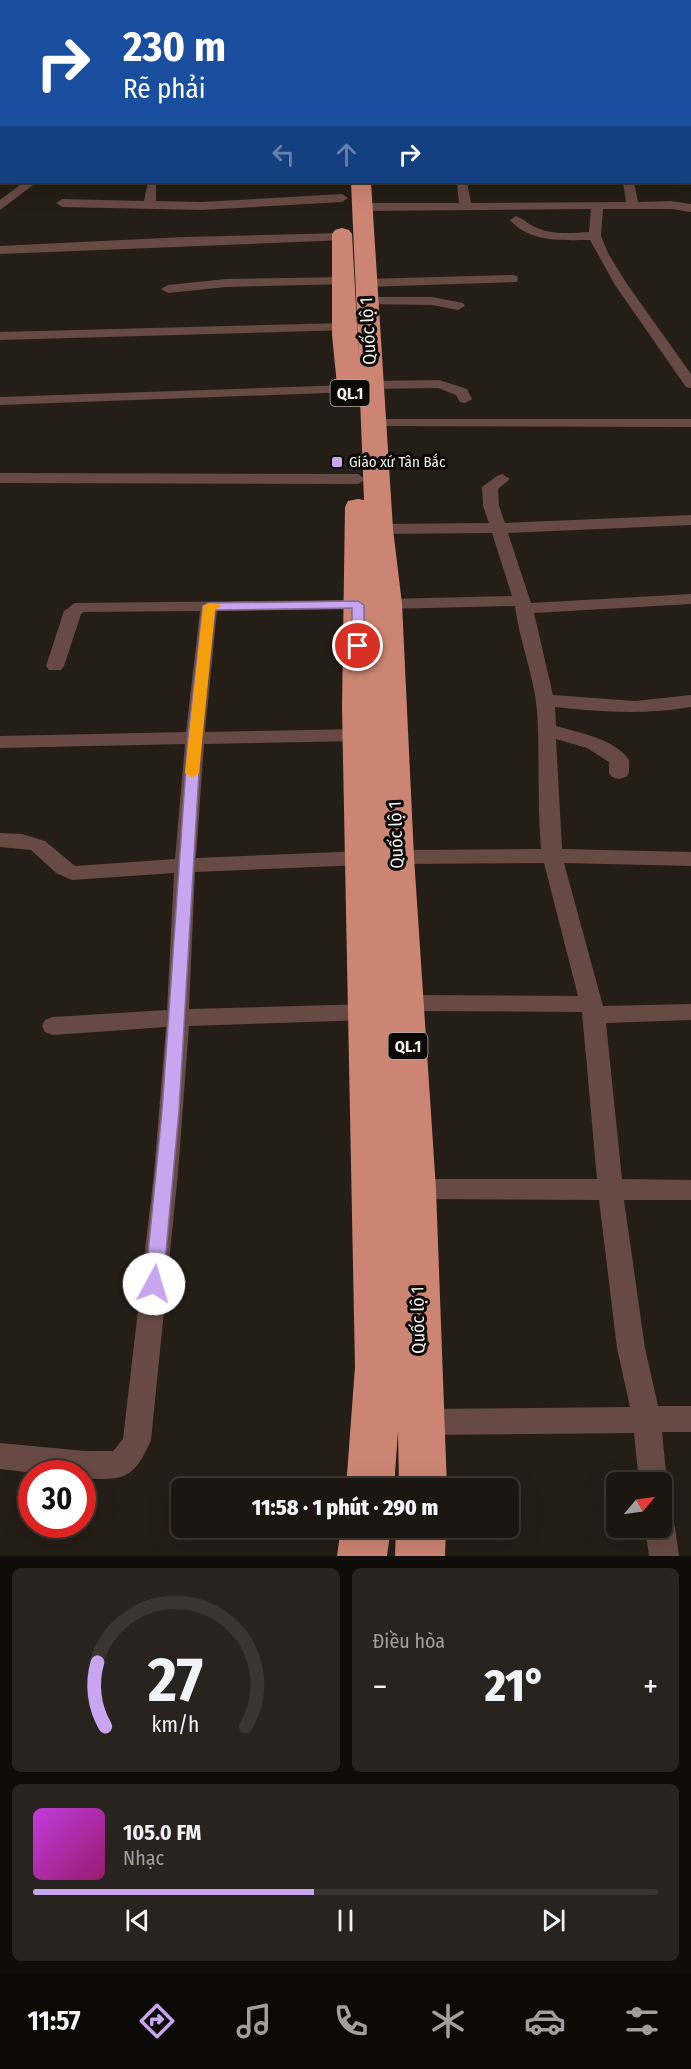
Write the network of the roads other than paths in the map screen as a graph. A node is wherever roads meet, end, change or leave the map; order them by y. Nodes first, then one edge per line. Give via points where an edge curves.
1 (360, 183) edge
2 (462, 183) edge
3 (629, 183) edge
4 (29, 184) edge
5 (152, 184) dead end
6 (0, 187) edge
7 (348, 196) edge
8 (63, 203) dead end
9 (150, 205) junction
10 (0, 206) edge
11 (597, 206) junction
12 (633, 206) junction
13 (466, 207) junction
14 (691, 208) edge
15 (516, 220) dead end
16 (595, 236) junction
17 (342, 237) junction
18 (0, 250) edge
19 (512, 279) dead end
20 (357, 288) junction
21 (168, 289) dead end
22 (458, 306) dead end
23 (344, 327) junction
24 (0, 336) edge
25 (691, 384) edge
26 (360, 387) junction
27 (465, 399) dead end
28 (0, 400) edge
29 (373, 423) junction
30 (691, 423) edge
31 (0, 478) edge
32 (358, 479) junction
33 (501, 479) dead end
34 (691, 520) edge
35 (379, 528) junction
36 (498, 528) junction
37 (691, 599) edge
38 (373, 604) junction
39 (522, 605) junction
40 (209, 606) junction
41 (55, 666) dead end
42 (544, 700) junction
43 (691, 701) edge
44 (548, 730) junction
45 (359, 735) junction
46 (195, 738) junction
47 (0, 742) edge
48 (619, 772) dead end
49 (0, 840) edge
50 (552, 856) junction
51 (380, 857) junction
52 (691, 859) edge
53 (185, 865) junction
54 (405, 1003) junction
55 (593, 1010) junction
56 (369, 1012) junction
57 (691, 1012) edge
58 (177, 1018) junction
59 (53, 1026) dead end
60 (416, 1189) junction
61 (612, 1190) junction
62 (691, 1191) edge
63 (647, 1419) junction
64 (691, 1419) edge
65 (421, 1422) junction
66 (0, 1456) edge
67 (652, 1472) edge
68 (371, 1478) edge
69 (423, 1478) edge
70 (364, 1538) edge
71 (421, 1538) edge
72 (662, 1538) edge
73 (362, 1556) edge
74 (420, 1556) edge
75 (664, 1556) edge

1 - 7 highway, Quốc lộ 1 / QL.1
2 - 13 street
3 - 12 street
4 - 6 street
4 - 10 street
5 - 9 street
7 - 9 street via 201,207
7 - 13 street
7 - 17 highway, Quốc lộ 1 / QL.1
7 - 20 highway, Quốc lộ 1 / QL.1
8 - 9 street
11 - 12 street
11 - 13 street
11 - 16 street
12 - 14 street
15 - 16 street via 525,229 542,235
16 - 25 street via 621,285
17 - 18 street
17 - 20 highway, Quốc lộ 1 / QL.1
19 - 20 street
20 - 21 street via 260,281
20 - 22 street
20 - 23 highway, Quốc lộ 1 / QL.1
20 - 26 highway, Quốc lộ 1 / QL.1
23 - 24 street
23 - 26 highway, Quốc lộ 1 / QL.1
26 - 27 street via 439,384 462,392
26 - 28 street
26 - 29 highway, Quốc lộ 1 / QL.1
26 - 32 highway, Quốc lộ 1 / QL.1
29 - 30 street
29 - 35 highway, Quốc lộ 1 / QL.1
31 - 32 street
32 - 38 highway, Quốc lộ 1 / QL.1
33 - 36 street via 489,487
34 - 36 street
35 - 36 street
35 - 38 highway, Quốc lộ 1 / QL.1
36 - 39 street
37 - 39 street
38 - 39 street
38 - 40 street
38 - 45 highway, Quốc lộ 1 / QL.1
38 - 51 highway, Quốc lộ 1 / QL.1
39 - 42 street
40 - 41 street via 75,608
40 - 46 street
42 - 43 street via 622,708 658,708
42 - 44 street
44 - 48 street via 608,751 619,760
44 - 50 street
45 - 46 street
45 - 51 highway, Quốc lộ 1 / QL.1
46 - 47 street
46 - 53 street
49 - 53 street via 42,847 72,873
50 - 51 street
50 - 52 street
50 - 55 street
51 - 53 street
51 - 54 highway, Quốc lộ 1 / QL.1
51 - 56 highway, Quốc lộ 1 / QL.1
53 - 58 street
54 - 55 street
54 - 60 highway, Quốc lộ 1 / QL.1
55 - 57 street
55 - 61 street
56 - 58 street
56 - 68 highway, Quốc lộ 1 / QL.1 via 378,1366
58 - 59 street
58 - 66 street via 166,1173 137,1440 130,1455 119,1465
60 - 61 street
60 - 65 highway, Quốc lộ 1 / QL.1
61 - 62 street
61 - 63 street via 631,1348
63 - 64 street
63 - 65 street
63 - 67 street
65 - 69 highway, Quốc lộ 1 / QL.1
70 - 73 highway
71 - 74 highway
72 - 75 street

